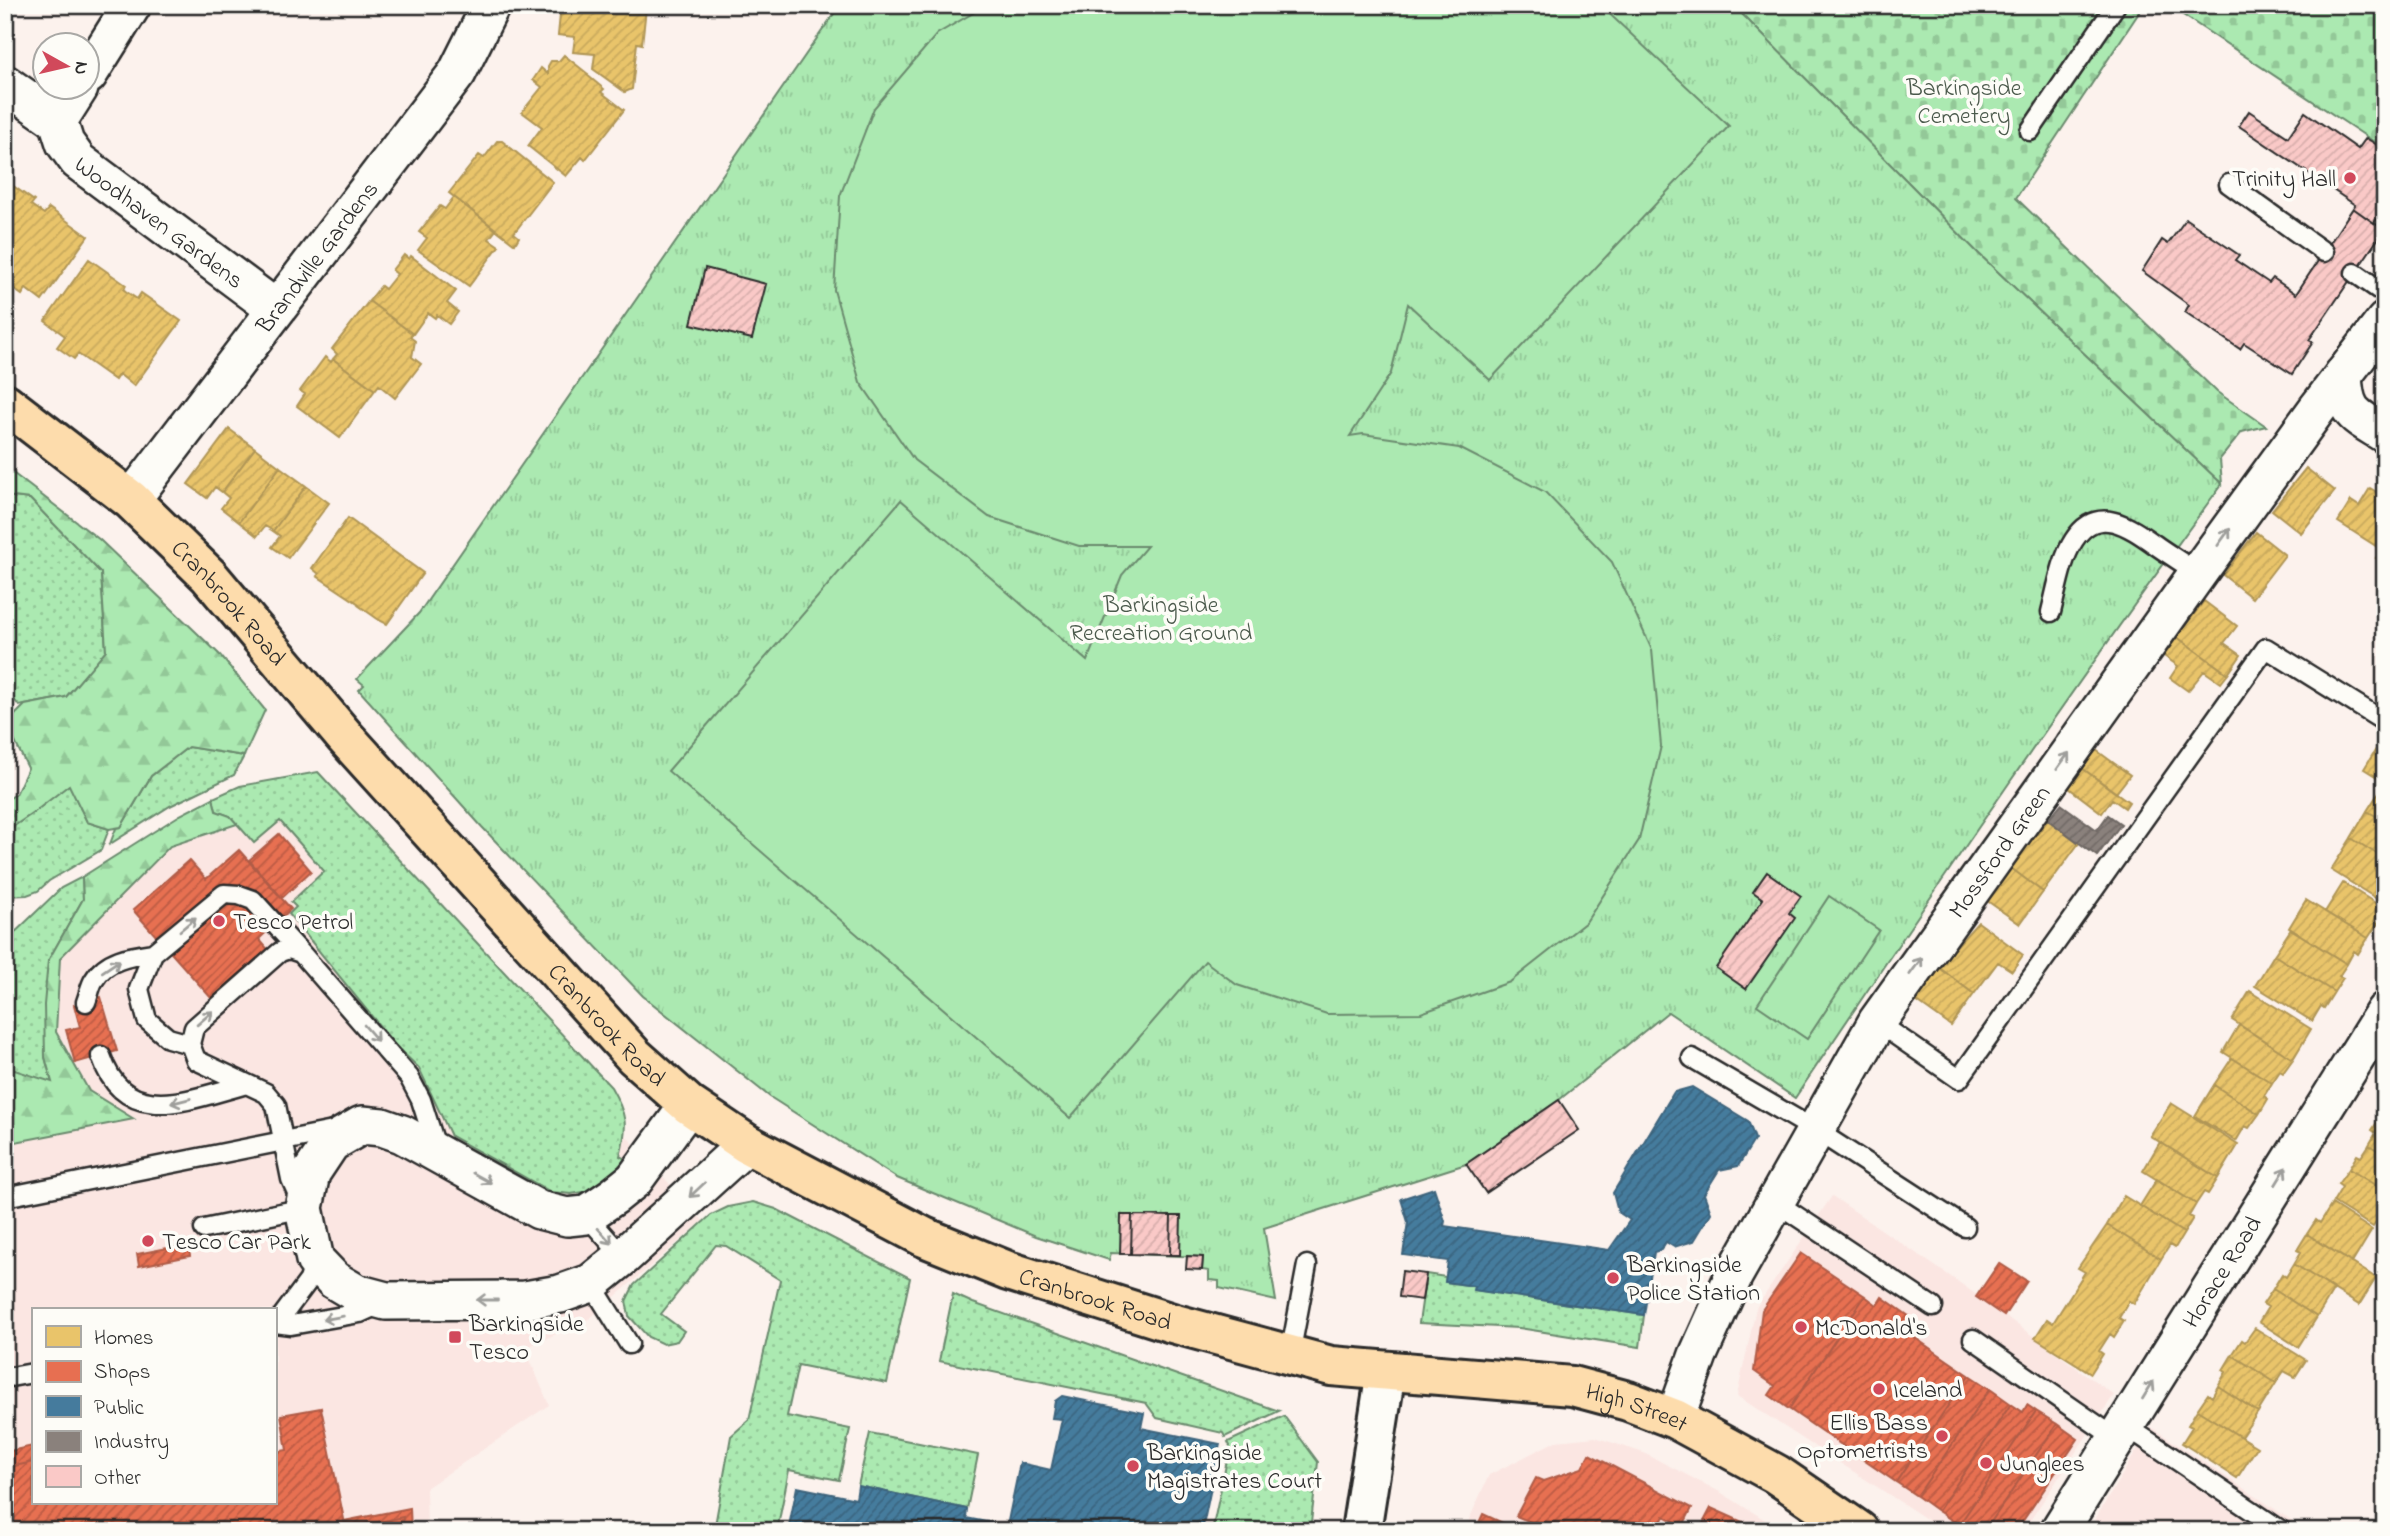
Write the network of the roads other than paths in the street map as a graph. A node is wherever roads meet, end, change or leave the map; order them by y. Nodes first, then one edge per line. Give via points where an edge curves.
1 (132, 5) edge
2 (491, 5) edge
3 (2116, 5) edge
4 (102, 53) edge
5 (5, 85) edge
6 (70, 102) edge
7 (58, 121) junction
8 (2031, 131) dead end
9 (2229, 184) dead end
10 (2324, 252) dead end
11 (2355, 273) dead end
12 (2385, 294) edge
13 (276, 309) junction
14 (2385, 321) edge
15 (2343, 375) junction
16 (5, 404) edge
17 (2385, 434) edge
18 (131, 500) junction
19 (2197, 573) junction
20 (2051, 612) dead end
21 (2385, 722) edge
22 (153, 953) junction
23 (301, 953) junction
24 (86, 1002) dead end
25 (2385, 1011) edge
26 (1877, 1022) junction
27 (190, 1044) junction
28 (101, 1056) dead end
29 (1692, 1058) dead end
30 (247, 1084) junction
31 (689, 1105) junction
32 (362, 1125) junction
33 (1817, 1130) junction
34 (282, 1141) junction
35 (747, 1144) junction
36 (438, 1154) junction
37 (5, 1197) edge
38 (1774, 1201) junction
39 (304, 1208) junction
40 (586, 1215) junction
41 (1965, 1227) dead end
42 (204, 1229) dead end
43 (623, 1257) junction
44 (315, 1260) junction
45 (1307, 1265) dead end
46 (591, 1283) junction
47 (386, 1301) junction
48 (1933, 1307) dead end
49 (276, 1323) edge
50 (1973, 1339) dead end
51 (629, 1345) dead end
52 (1290, 1355) junction
53 (1386, 1371) junction
54 (32, 1373) edge
55 (5, 1378) edge
56 (1675, 1419) junction
57 (2121, 1432) junction
58 (1361, 1531) edge
59 (1858, 1531) edge
60 (2059, 1531) edge
61 (2282, 1531) edge

1 - 4 street
2 - 13 street, Brandville Gardens via 457,72
3 - 8 lane
5 - 7 street
6 - 7 street
7 - 13 street, Woodhaven Gardens via 65,143 78,161
9 - 10 lane
11 - 12 lane
13 - 18 street, Brandville Gardens
14 - 15 street, Mossford Green
15 - 17 street via 2344,401 2357,416
19 -> 15 street, Mossford Green
16 - 18 main road, Cranbrook Road
18 - 31 main road, Cranbrook Road via 209,576 345,737 624,1046
19 - 20 lane via 2121,523 2093,522 2073,541
26 -> 19 street, Mossford Green
21 - 26 lane via 2266,648 1959,1079
22 -> 23 lane via 224,894 253,900
24 -> 22 lane via 94,980 109,964
22 - 27 lane via 139,989 147,1020 168,1038
27 -> 23 lane via 194,1028 280,952
23 -> 36 lane via 410,1077
57 -> 25 street, Horace Road
26 - 33 street, Mossford Green
27 - 30 lane via 196,1060
30 -> 28 lane via 165,1104 144,1102 125,1093
29 - 33 lane
30 - 34 lane via 266,1093 276,1105
31 - 35 main road, Cranbrook Road
31 - 40 street via 634,1180
32 - 34 lane
32 - 36 street via 402,1134
32 - 39 street via 331,1143 311,1173
33 - 38 street, Mossford Green
33 - 41 lane
34 - 37 lane
34 - 39 lane
35 -> 43 street
35 - 52 main road, Cranbrook Road via 892,1221 1008,1271
36 -> 40 street via 539,1210 568,1217
38 - 48 lane
38 - 56 street, Mossford Green via 1734,1275
39 - 42 lane
39 - 44 street
40 -> 43 lane
43 - 46 street
44 - 47 street via 345,1287
44 - 49 lane via 309,1280
45 - 52 lane
46 -> 47 street via 525,1300
46 - 51 lane
47 -> 49 lane via 360,1313 291,1325
50 - 57 lane
52 - 53 main road, Cranbrook Road via 1331,1366
53 - 56 main road, High Street via 1572,1386
53 - 58 street
54 - 55 lane
56 - 59 main road, High Street via 1776,1474
57 - 60 street, Horace Road
57 - 61 lane

